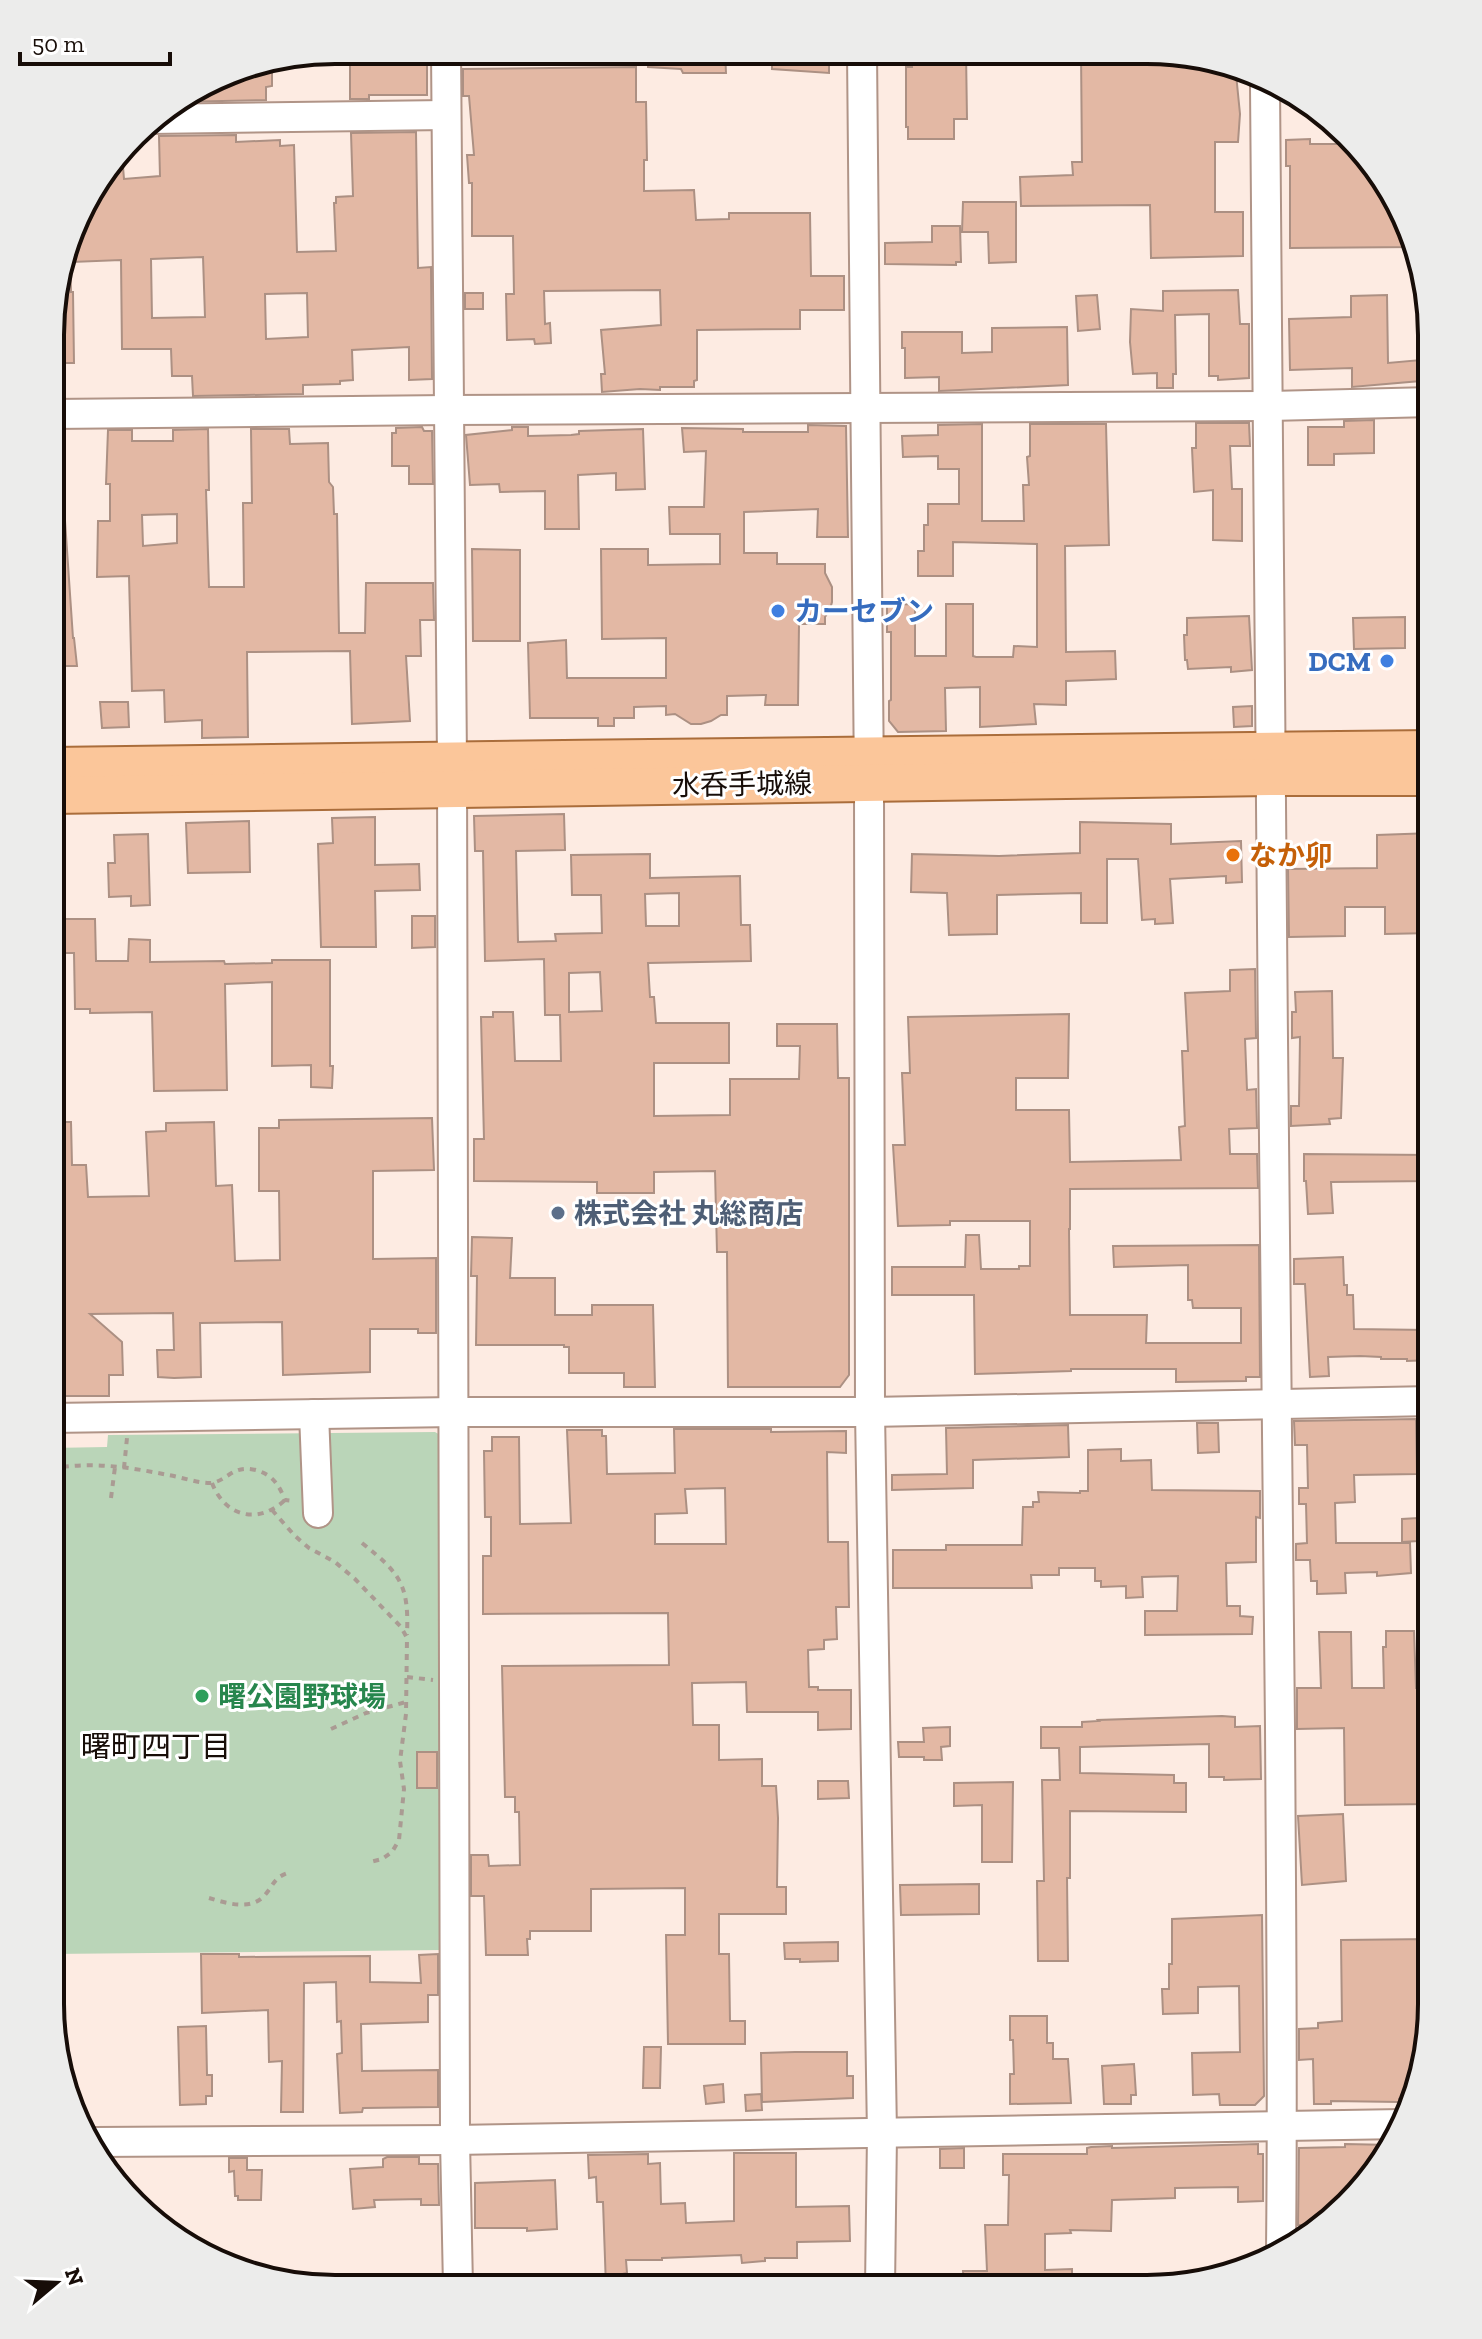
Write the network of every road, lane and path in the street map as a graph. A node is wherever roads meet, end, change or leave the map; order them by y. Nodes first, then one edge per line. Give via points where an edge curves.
1 (446, 64) edge
2 (862, 64) edge
3 (1265, 92) edge
4 (446, 115) junction
5 (172, 119) edge
6 (1418, 402) edge
7 (1265, 406) junction
8 (864, 407) junction
9 (448, 410) junction
10 (64, 414) edge
11 (1418, 750) edge
12 (1270, 764) junction
13 (64, 766) edge
14 (868, 768) junction
15 (452, 775) junction
16 (1418, 776) edge
17 (64, 794) edge
18 (1417, 1401) edge
19 (1278, 1404) junction
20 (454, 1412) junction
21 (870, 1412) junction
22 (314, 1414) junction
23 (64, 1418) edge
24 (128, 1435) dead end
25 (64, 1466) edge
26 (115, 1467) junction
27 (124, 1468) junction
28 (212, 1483) junction
29 (111, 1498) dead end
30 (285, 1500) junction
31 (310, 1508) joint
32 (272, 1510) junction
33 (362, 1543) dead end
34 (407, 1638) junction
35 (407, 1677) junction
36 (443, 1681) dead end
37 (406, 1702) junction
38 (331, 1729) dead end
39 (370, 1862) dead end
40 (291, 1872) dead end
41 (209, 1898) dead end
42 (1390, 2124) edge
43 (1282, 2125) junction
44 (882, 2134) junction
45 (455, 2140) junction
46 (101, 2142) edge
47 (1281, 2240) edge
48 (458, 2275) edge
49 (880, 2275) edge

1 - 4 street
2 - 8 street
3 - 7 street
4 - 5 street
4 - 9 street
6 - 7 street
7 - 8 street
7 - 12 street
8 - 9 street
8 - 14 street
9 - 10 street
9 - 15 street
11 - 12 main road, 水呑手城線
12 - 14 main road, 水呑手城線
12 - 16 main road, 水呑手城線
12 - 19 street
13 - 15 main road, 水呑手城線
14 - 15 main road, 水呑手城線
14 - 21 street
15 - 17 main road, 水呑手城線
15 - 20 street
18 - 19 street
19 - 21 street
19 - 43 street
20 - 21 street
20 - 22 street
20 - 45 street
21 - 44 street
22 - 23 street
22 - 31 street
24 - 27 path
25 - 26 path
26 - 27 path
26 - 29 path
27 - 28 path
28 - 30 path via 229,1473 254,1469 278,1484
28 - 32 path via 216,1495 240,1512
30 - 31 path
30 - 32 path
32 - 34 path via 309,1548 355,1579
33 - 34 path via 402,1583
34 - 35 path
35 - 36 path
35 - 37 path
37 - 38 path
37 - 39 path via 399,1840 392,1852
40 - 41 path via 277,1876 262,1899 250,1904
42 - 43 street
43 - 44 street
43 - 47 street
44 - 45 street
44 - 49 street
45 - 46 street
45 - 48 street

